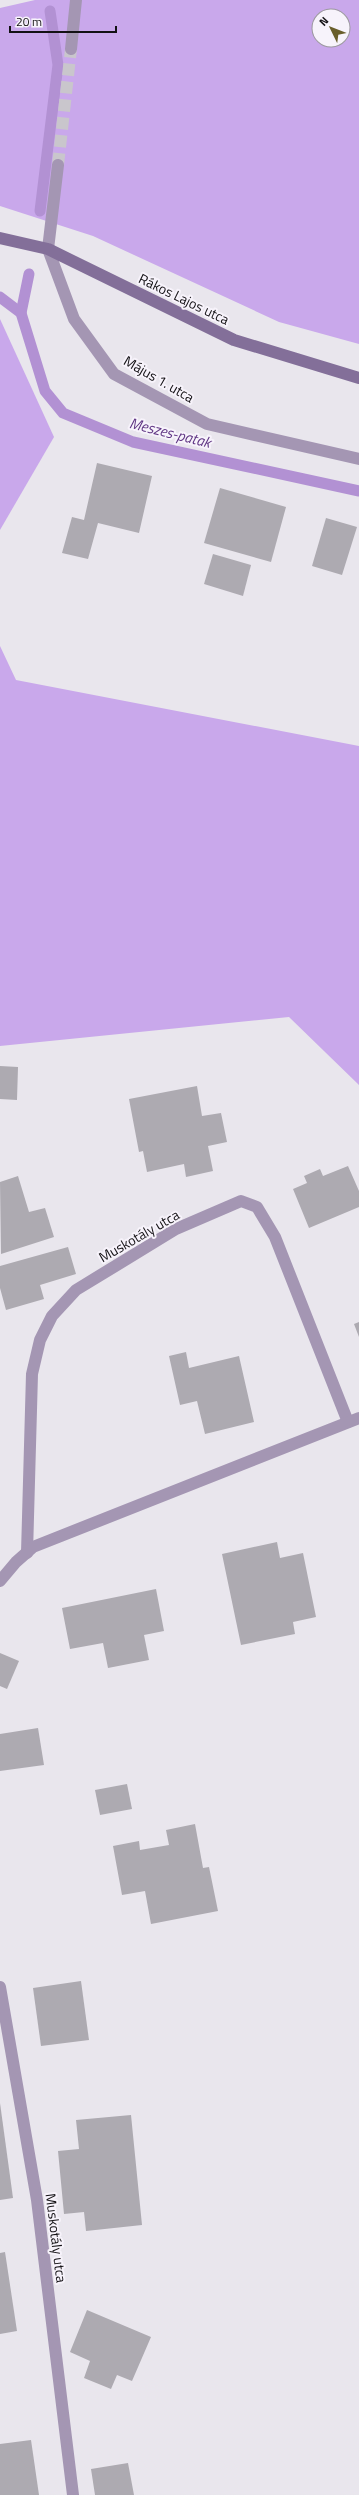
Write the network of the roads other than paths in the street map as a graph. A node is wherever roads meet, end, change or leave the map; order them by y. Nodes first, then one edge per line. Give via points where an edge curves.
1 (76, 0) edge
2 (71, 49) tunnel mouth
3 (58, 165) tunnel mouth
4 (0, 238) edge
5 (48, 249) junction
6 (359, 378) edge
7 (359, 459) edge
8 (354, 1420) edge
9 (27, 1553) junction
10 (0, 1581) edge
11 (0, 1987) edge
12 (73, 2495) edge

1 - 2 street
3 - 5 street, Május 1. utca
4 - 5 street, Rákos Lajos utca
5 - 6 street, Rákos Lajos utca via 234,340
5 - 7 street, Május 1. utca via 74,319 114,374 207,424
8 - 9 street, Muskotály utca via 93,1522 33,1547
8 - 9 street, Muskotály utca via 276,1237 257,1207 241,1201 176,1229 82,1286 52,1316 40,1340 32,1374
9 - 10 street, Muskotály utca
11 - 12 street, Muskotály utca via 37,2200

